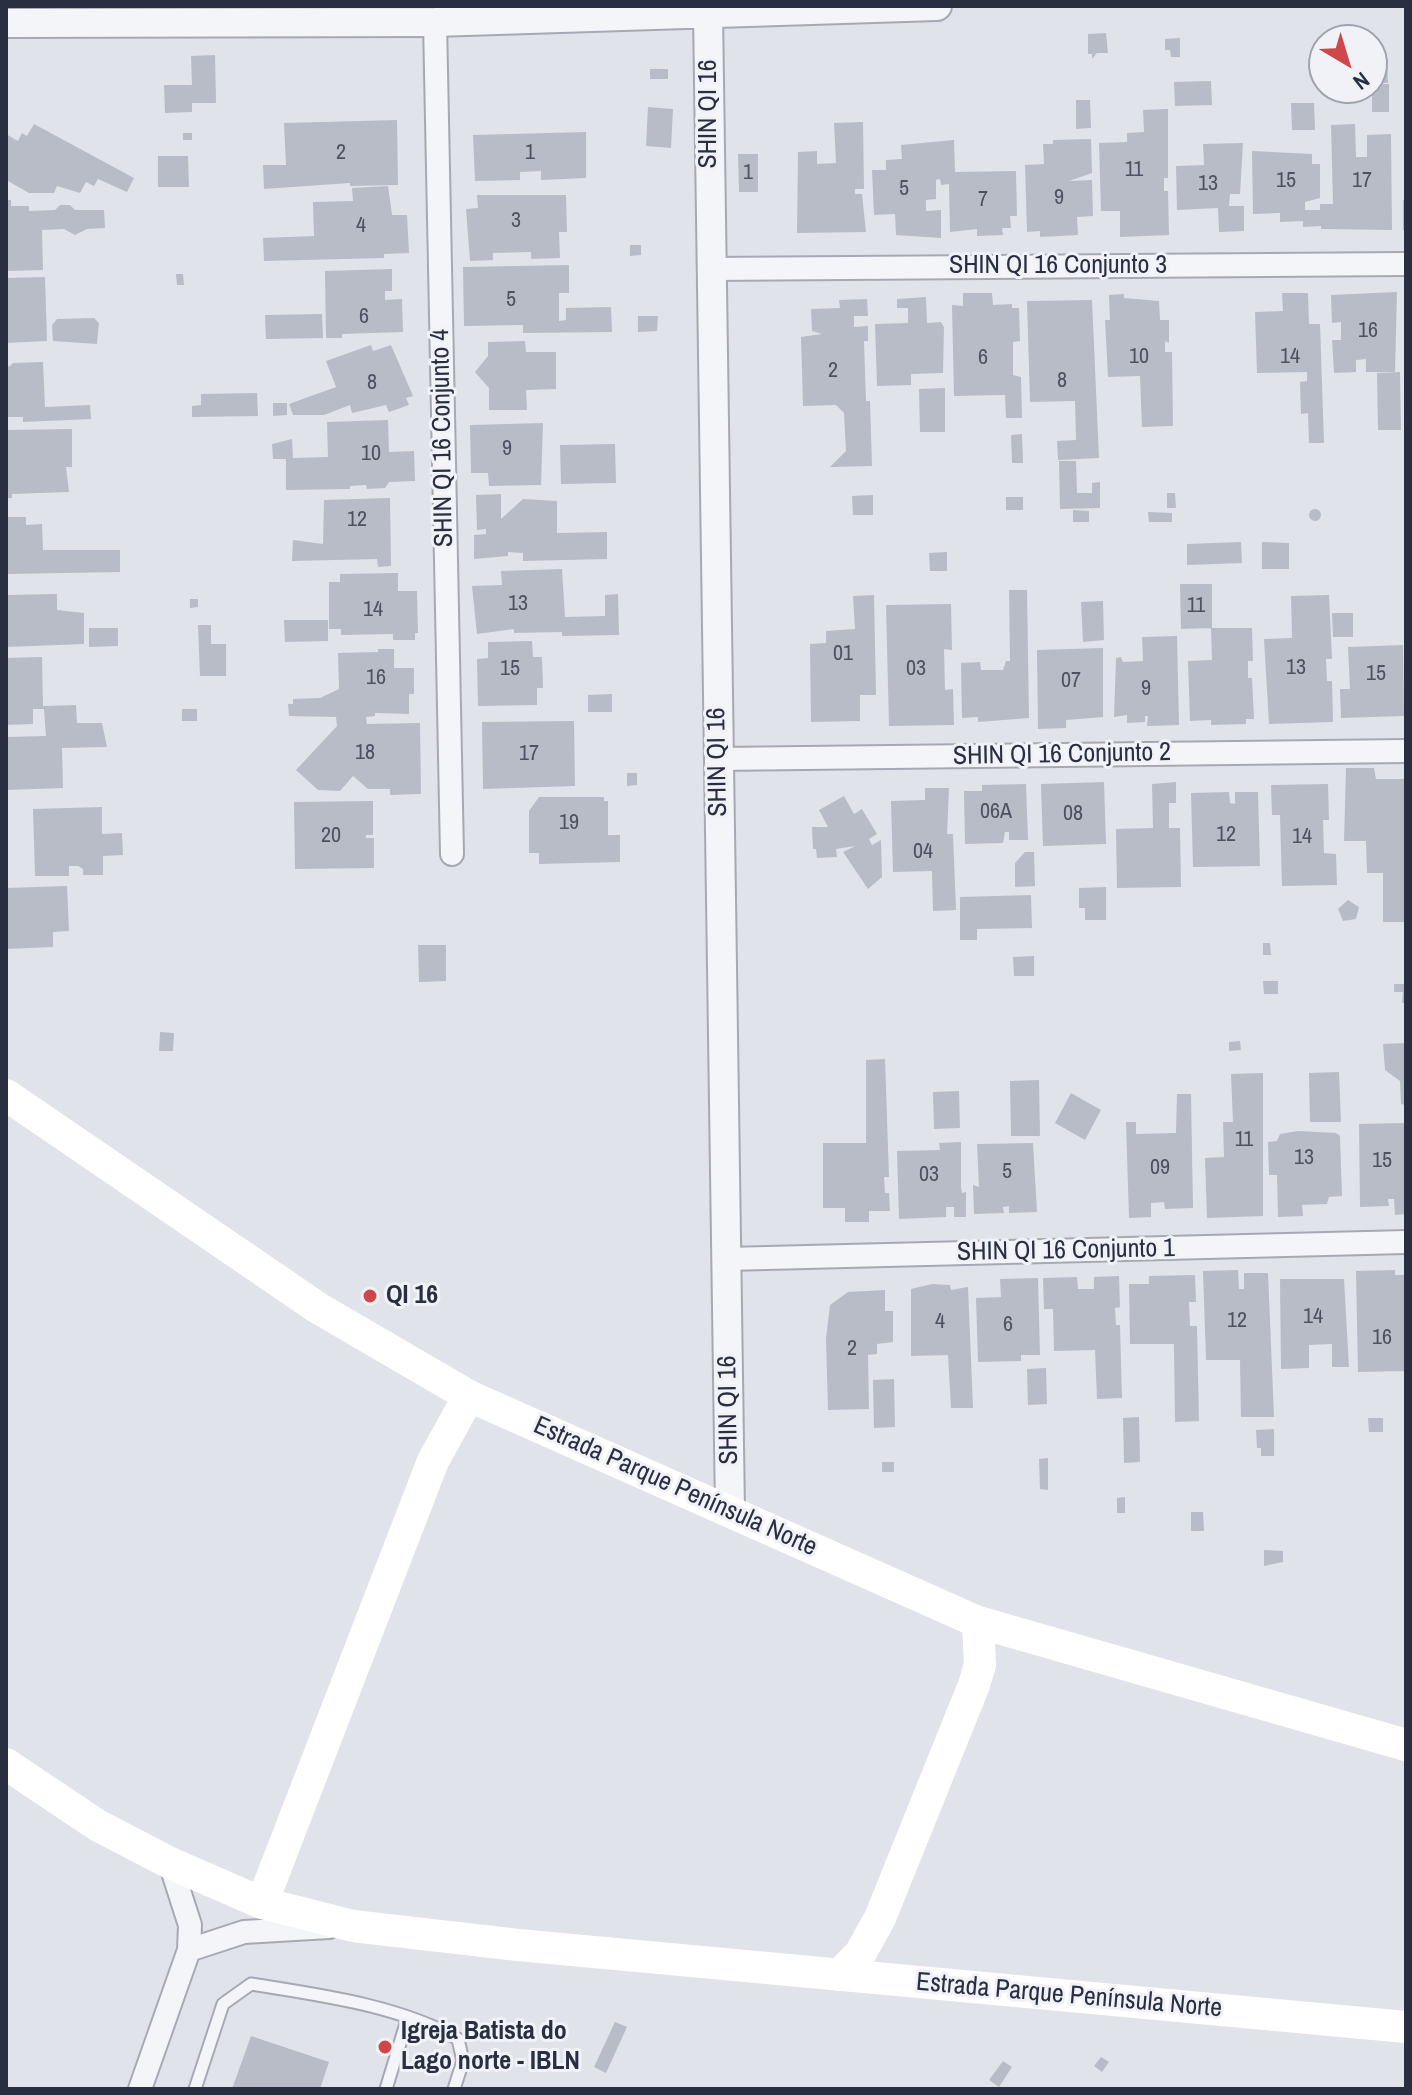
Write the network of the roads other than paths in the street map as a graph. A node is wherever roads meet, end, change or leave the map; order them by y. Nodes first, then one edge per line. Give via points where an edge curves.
1 (937, 6) edge
2 (747, 9) edge
3 (294, 13) edge
4 (708, 13) junction
5 (435, 22) junction
6 (6, 23) edge
7 (1406, 264) edge
8 (709, 269) junction
9 (1406, 751) edge
10 (718, 759) junction
11 (452, 854) dead end
12 (6, 1095) edge
13 (1406, 1242) edge
14 (727, 1259) junction
15 (469, 1396) junction
16 (730, 1511) junction
17 (978, 1622) junction
18 (1406, 1745) edge
19 (6, 1764) edge
20 (170, 1863) junction
21 (262, 1903) junction
22 (353, 1926) junction
23 (189, 1950) junction
24 (839, 1975) junction
25 (408, 2017) junction
26 (1406, 2027) edge
27 (140, 2089) edge
28 (195, 2089) edge
29 (386, 2089) edge
30 (454, 2089) edge

1 - 2 street
2 - 4 street
3 - 5 street
3 - 6 street
4 - 5 street
4 - 8 street, SHIN QI 16
5 - 11 street, SHIN QI 16 Conjunto 4
7 - 8 street, SHIN QI 16 Conjunto 3
8 - 10 street, SHIN QI 16
9 - 10 street, SHIN QI 16 Conjunto 2
10 - 14 street, SHIN QI 16
12 - 15 main road, Estrada Parque Península Norte via 318,1308
13 - 14 street, SHIN QI 16 Conjunto 1
14 - 16 street, SHIN QI 16
15 - 16 main road, Estrada Parque Península Norte
15 - 21 main road via 433,1461
16 - 17 main road, Estrada Parque Península Norte
17 - 18 main road, Estrada Parque Península Norte
17 - 24 main road via 980,1665 974,1685 880,1918 860,1954
19 - 20 main road, Estrada Parque Península Norte via 97,1825
20 - 21 main road, Estrada Parque Península Norte
20 - 23 street via 190,1925
21 - 22 main road, Estrada Parque Península Norte
22 - 23 street via 244,1932
22 - 24 main road, Estrada Parque Península Norte
23 - 27 street
24 - 26 main road, Estrada Parque Península Norte
25 - 28 lane via 251,1984 223,2004
25 - 29 lane
25 - 30 lane via 458,2039 463,2061

